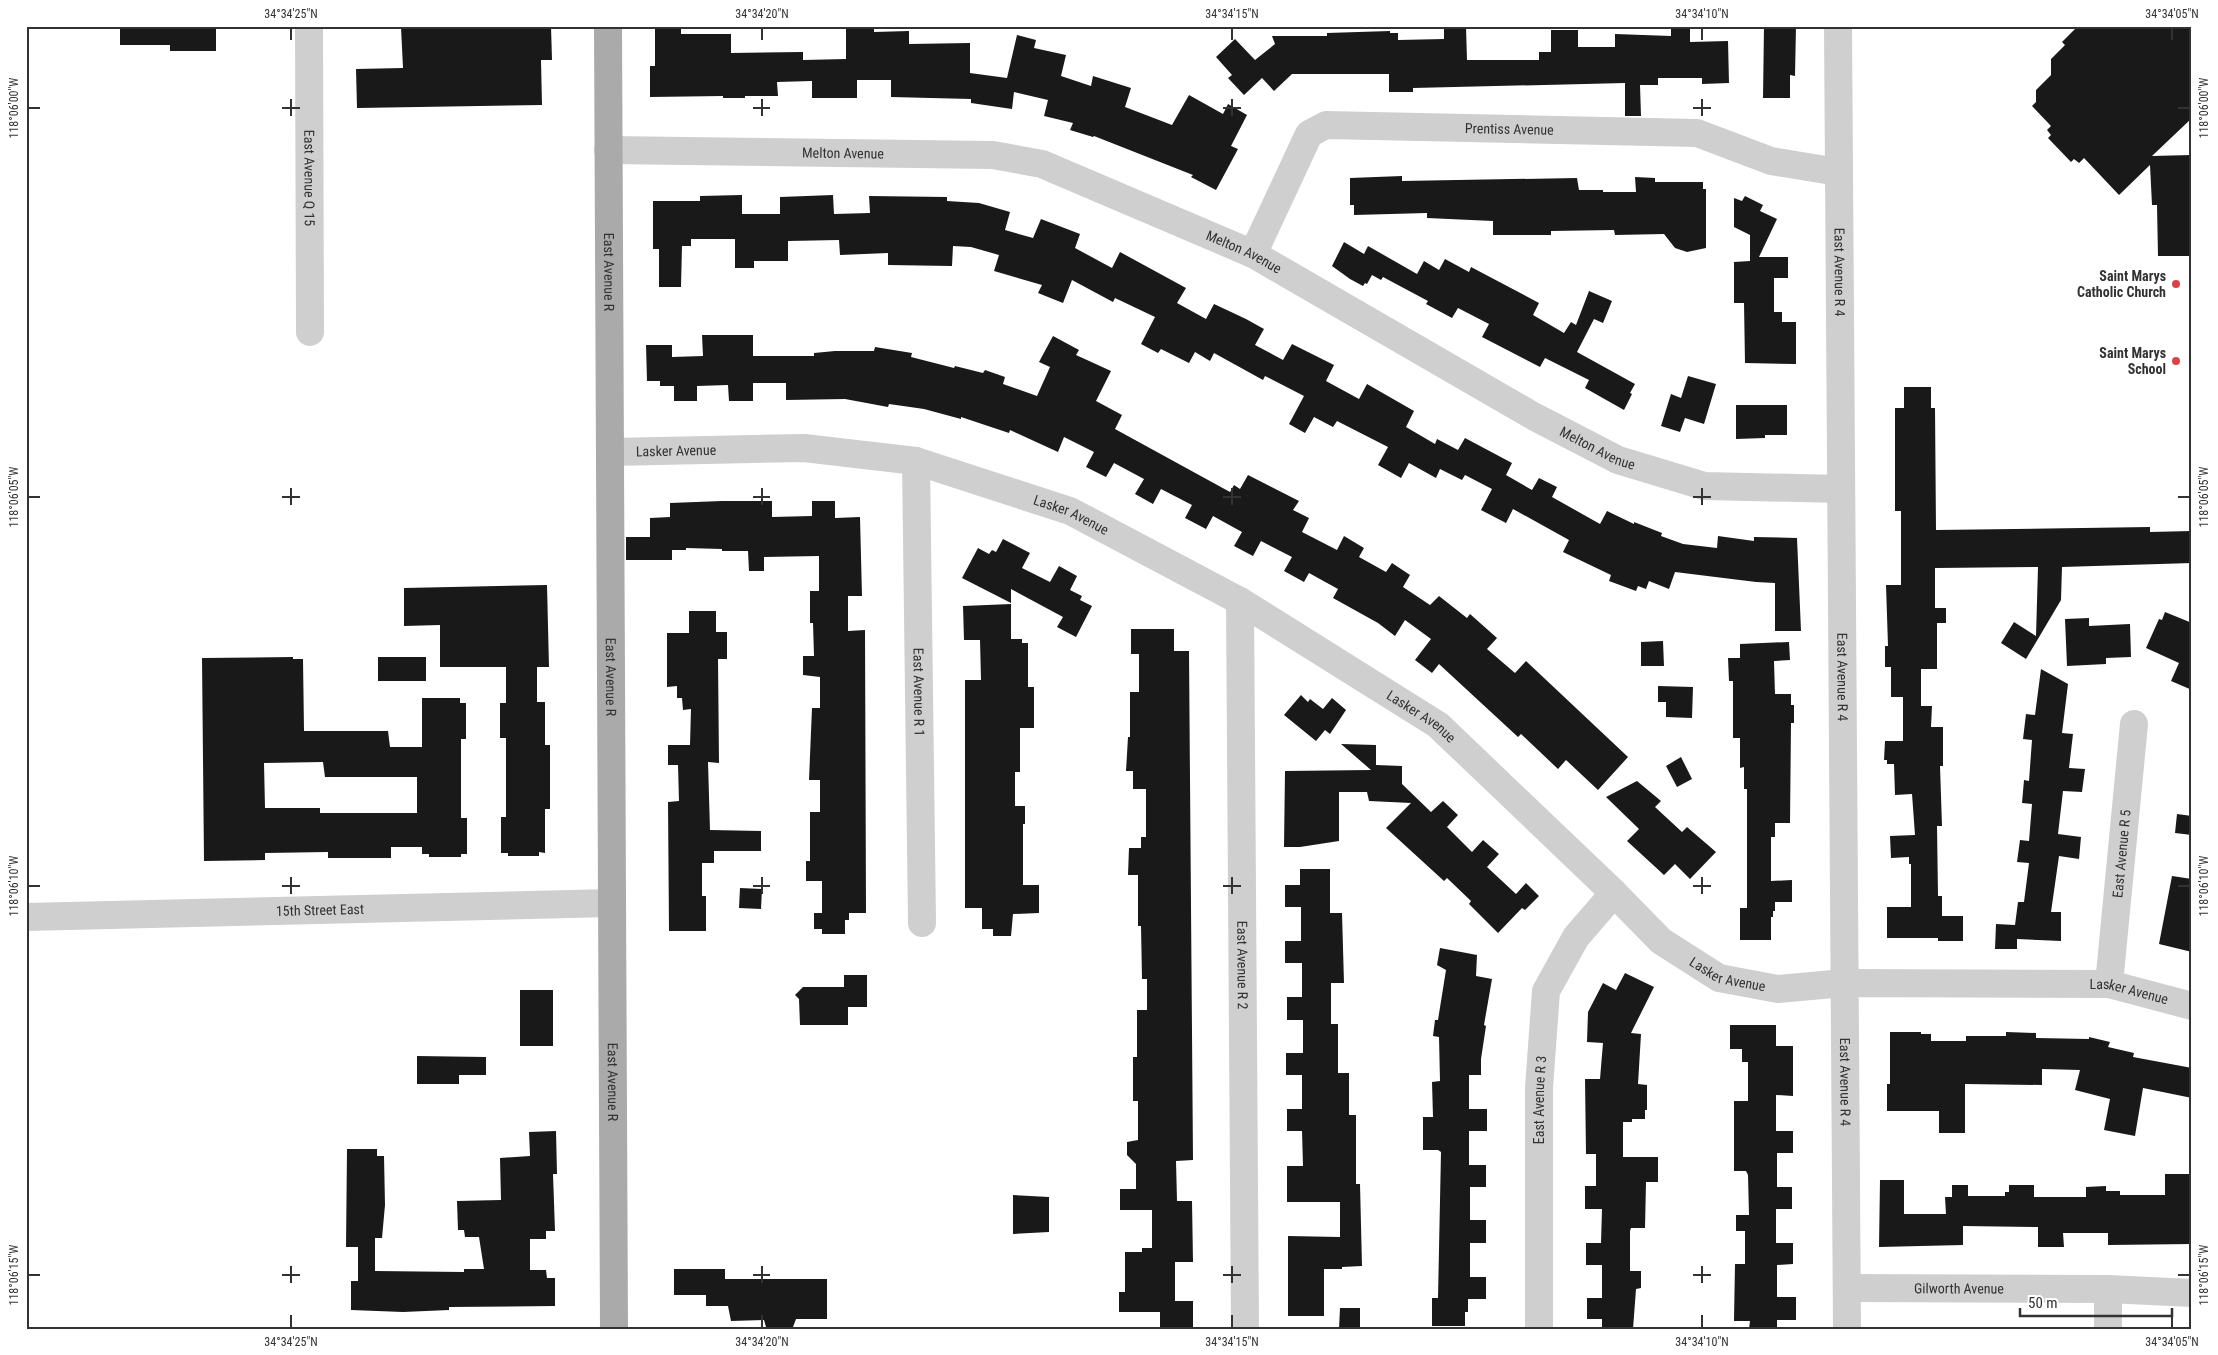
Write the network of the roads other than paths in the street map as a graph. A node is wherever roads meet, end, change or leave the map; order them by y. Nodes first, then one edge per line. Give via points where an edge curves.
1 (309, 26) edge
2 (608, 26) edge
3 (1838, 26) edge
4 (608, 150) junction
5 (1838, 172) junction
6 (1252, 254) junction
7 (310, 332) dead end
8 (611, 452) junction
9 (916, 461) junction
10 (1841, 489) junction
11 (1240, 601) junction
12 (2134, 724) dead end
13 (1614, 893) junction
14 (612, 903) junction
15 (26, 917) edge
16 (922, 923) dead end
17 (1844, 983) junction
18 (2109, 984) junction
19 (2192, 1006) edge
20 (1847, 1288) junction
21 (2108, 1289) junction
22 (2192, 1293) edge
23 (614, 1329) edge
24 (1245, 1329) edge
25 (1539, 1329) edge
26 (1847, 1329) edge
27 (2108, 1329) edge

1 - 7 street, East Avenue Q 15
2 - 4 main road, East Avenue R
3 - 5 street, East Avenue R 4
4 - 6 street, Melton Avenue via 993,155 1042,164
4 - 8 main road, East Avenue R
5 - 6 street, Prentiss Avenue via 1771,161 1698,133 1326,125 1310,134
5 - 10 street, East Avenue R 4
6 - 10 street, Melton Avenue via 1535,417 1618,460 1704,486
8 - 9 street, Lasker Avenue via 804,448
8 - 14 main road, East Avenue R
9 - 11 street, Lasker Avenue via 1070,511
9 - 16 street, East Avenue R 1
10 - 17 street, East Avenue R 4
11 - 13 street, Lasker Avenue via 1438,725
11 - 24 street, East Avenue R 2
12 - 18 street, East Avenue R 5
13 - 17 street, Lasker Avenue via 1661,941 1719,978 1778,988
13 - 25 street, East Avenue R 3 via 1576,937 1546,991 1539,1088
14 - 15 street, 15th Street East
14 - 23 main road, East Avenue R
17 - 18 street, Lasker Avenue
17 - 20 street, East Avenue R 4
18 - 19 street, Lasker Avenue
20 - 21 street, Gilworth Avenue
20 - 26 street, East Avenue R 4
21 - 22 street, Gilworth Avenue
21 - 27 street

